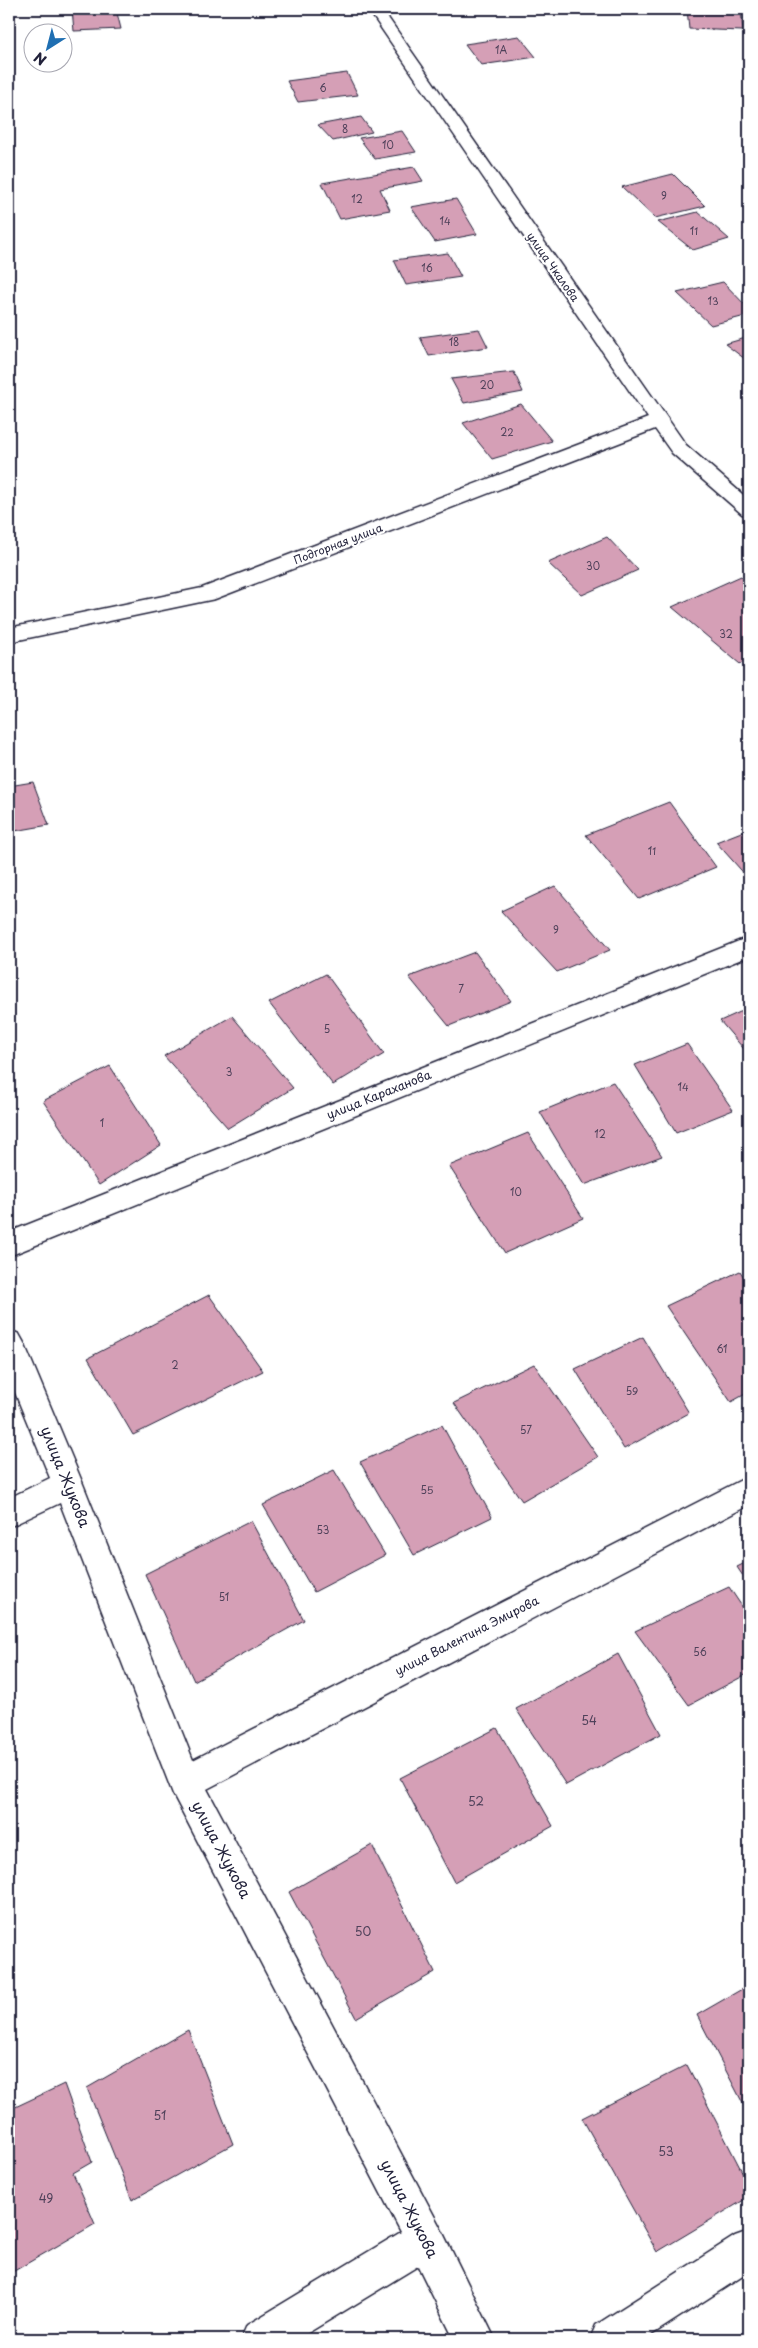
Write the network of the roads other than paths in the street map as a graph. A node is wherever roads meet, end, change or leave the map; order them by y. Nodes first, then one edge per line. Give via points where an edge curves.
1 (376, 9) edge
2 (659, 421) junction
3 (749, 510) edge
4 (9, 635) edge
5 (749, 946) edge
6 (9, 1244) edge
7 (9, 1342) edge
8 (68, 1484) junction
9 (749, 1490) edge
10 (9, 1513) edge
11 (185, 1782) junction
12 (425, 2239) junction
13 (749, 2250) edge
14 (261, 2339) edge
15 (475, 2339) edge
16 (610, 2339) edge

1 - 2 street, улица Чкалова
2 - 3 street, улица Чкалова via 679,449
2 - 4 street, Подгорная улица via 207,594
5 - 6 street, улица Караханова
7 - 8 street, улица Жукова
8 - 10 street
8 - 11 street, улица Жукова
9 - 11 street, улица Валентина Эмирова
11 - 12 street, улица Жукова
12 - 14 street
12 - 15 street, улица Жукова
13 - 16 street

